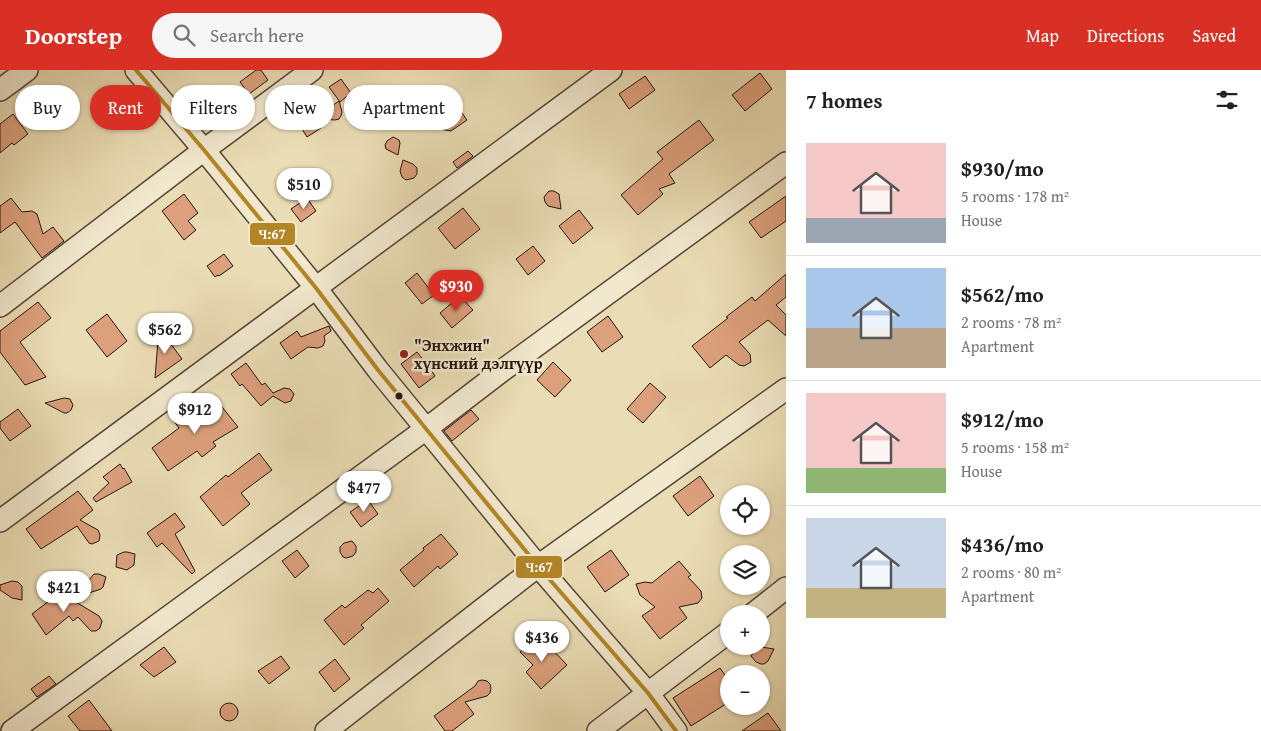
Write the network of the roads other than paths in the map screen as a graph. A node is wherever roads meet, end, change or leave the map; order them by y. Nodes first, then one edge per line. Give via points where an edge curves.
1 (27, 70) edge
2 (136, 70) edge
3 (312, 70) edge
4 (611, 70) edge
5 (0, 90) edge
6 (204, 150) junction
7 (786, 164) edge
8 (316, 288) junction
9 (0, 306) edge
10 (786, 388) edge
11 (426, 430) junction
12 (0, 521) edge
13 (538, 566) junction
14 (786, 588) edge
15 (764, 605) edge
16 (720, 639) edge
17 (648, 693) junction
18 (12, 731) edge
19 (326, 731) edge
20 (598, 731) edge
21 (676, 731) edge

1 - 5 street
2 - 6 street
3 - 6 street
4 - 8 street
6 - 8 street
6 - 9 street
7 - 11 street
8 - 11 street
8 - 12 street
10 - 13 street
11 - 13 street
11 - 18 street
13 - 17 street
13 - 19 street
14 - 15 street
16 - 17 street
17 - 20 street
17 - 21 street

